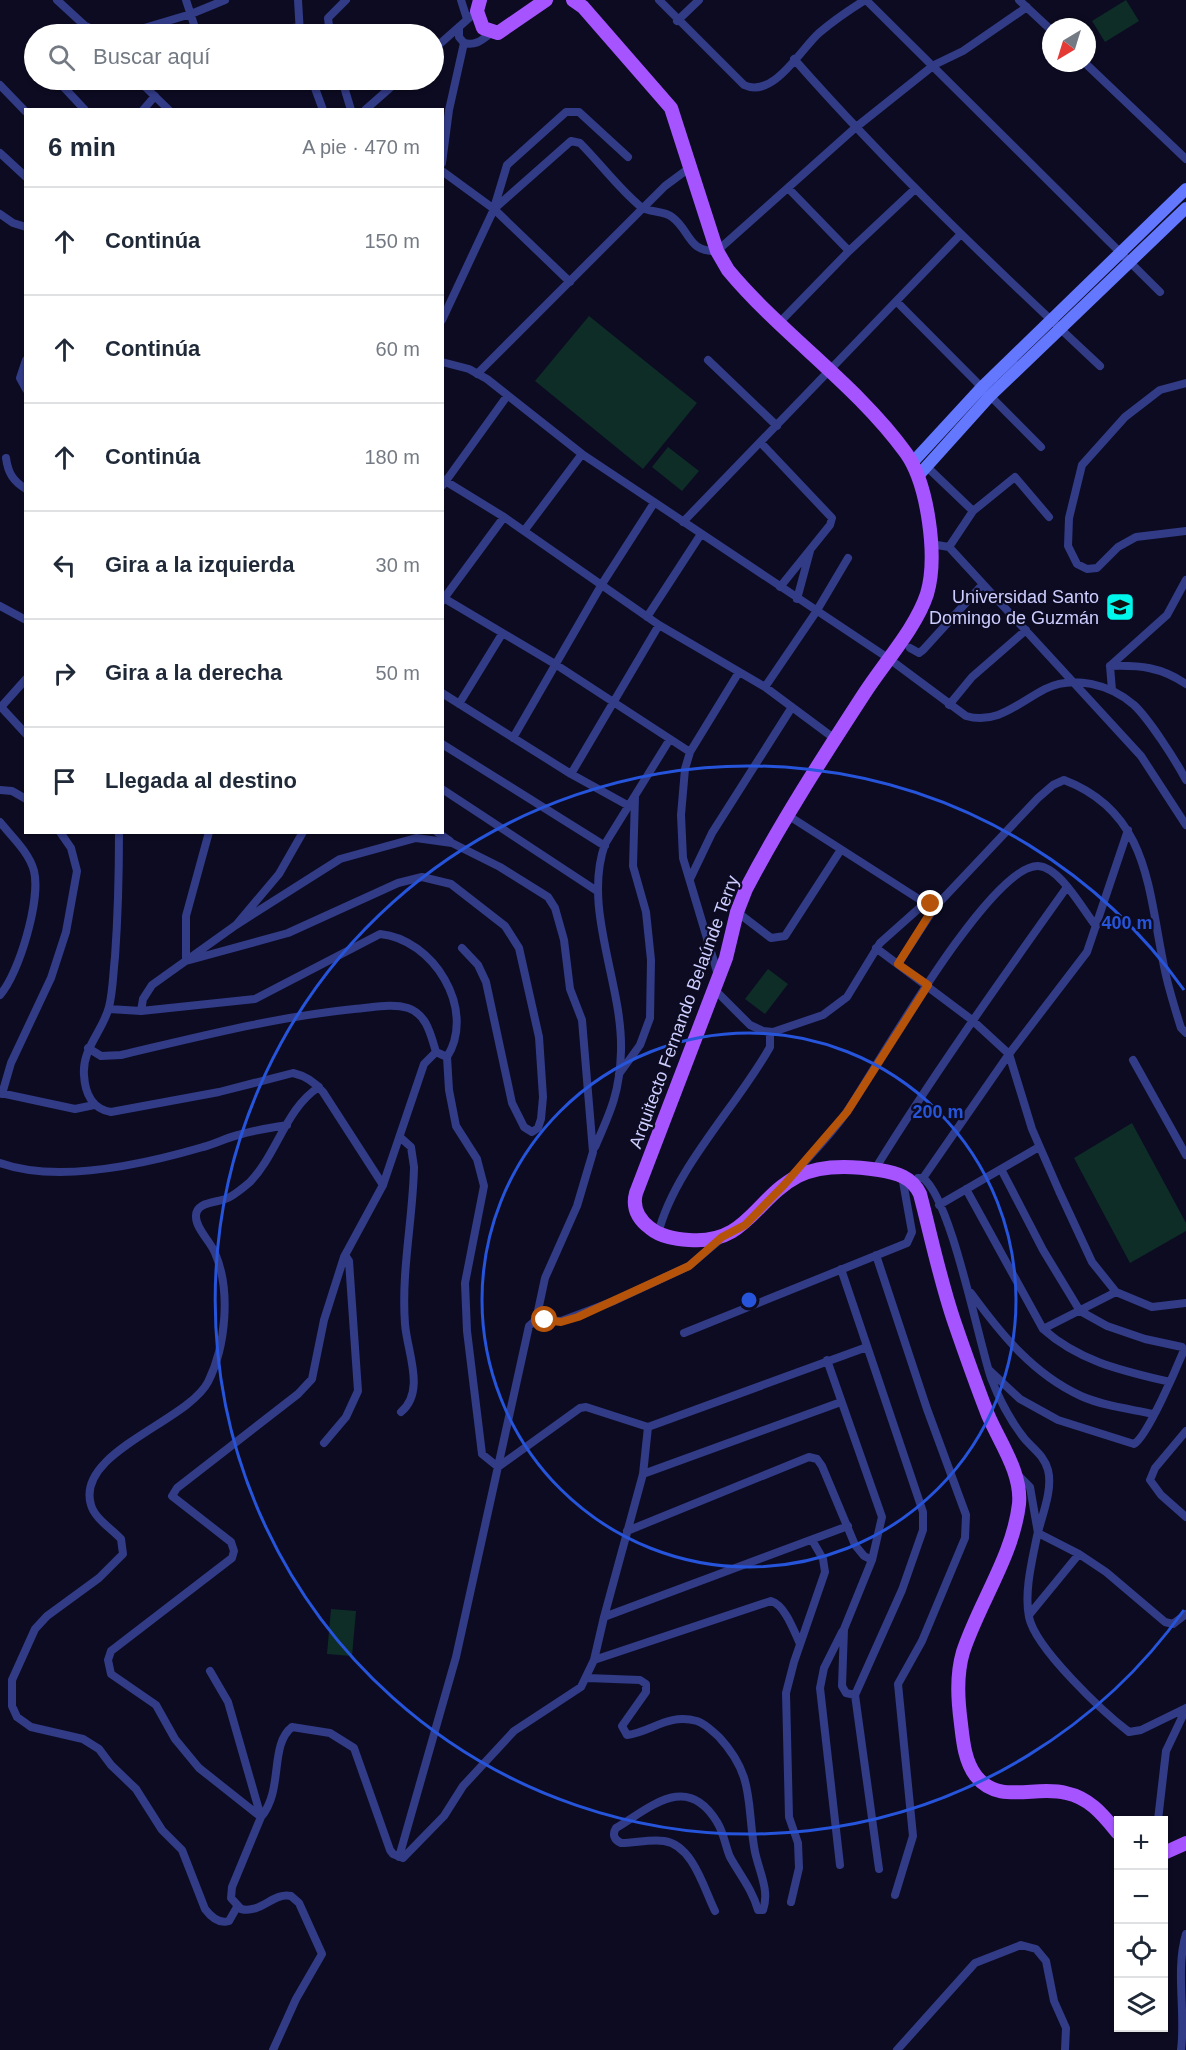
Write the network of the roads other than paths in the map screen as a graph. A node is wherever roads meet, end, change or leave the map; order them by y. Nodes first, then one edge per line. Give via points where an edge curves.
1 (57, 0) edge
2 (186, 0) edge
3 (225, 0) edge
4 (298, 0) edge
5 (346, 0) edge
6 (461, 0) edge
7 (546, 0) edge
8 (573, 0) edge
9 (659, 0) edge
10 (699, 0) edge
11 (866, 0) edge
12 (1019, 0) edge
13 (1027, 8) junction
14 (474, 10) edge
15 (191, 14) junction
16 (677, 21) junction
17 (1042, 22) edge
18 (79, 24) edge
19 (158, 24) edge
20 (194, 24) edge
21 (300, 24) edge
22 (329, 24) edge
23 (459, 27) junction
24 (487, 30) junction
25 (444, 41) edge
26 (464, 43) junction
27 (794, 59) junction
28 (934, 65) junction
29 (1094, 72) edge
30 (0, 85) edge
31 (66, 90) edge
32 (149, 90) edge
33 (316, 90) edge
34 (345, 90) edge
35 (388, 90) edge
36 (155, 96) junction
37 (83, 108) edge
38 (145, 108) edge
39 (167, 108) edge
40 (322, 108) edge
41 (350, 108) edge
42 (367, 108) edge
43 (24, 110) edge
44 (855, 128) junction
45 (444, 148) edge
46 (0, 153) edge
47 (628, 158) dead end
48 (1186, 159) edge
49 (692, 166) junction
50 (444, 172) edge
51 (24, 175) edge
52 (788, 188) junction
53 (915, 189) junction
54 (1186, 189) edge
55 (1186, 208) edge
56 (494, 209) junction
57 (643, 209) junction
58 (0, 214) edge
59 (24, 226) edge
60 (960, 235) junction
61 (717, 251) junction
62 (849, 251) junction
63 (1120, 251) junction
64 (1130, 262) junction
65 (570, 282) junction
66 (1160, 292) dead end
67 (897, 302) junction
68 (444, 316) edge
69 (1050, 320) junction
70 (779, 323) junction
71 (1060, 329) junction
72 (708, 360) dead end
73 (444, 363) edge
74 (24, 366) edge
75 (1100, 366) dead end
76 (830, 372) junction
77 (477, 374) junction
78 (1186, 383) edge
79 (24, 385) edge
80 (986, 392) junction
81 (507, 396) junction
82 (777, 426) junction
83 (761, 442) junction
84 (1041, 447) dead end
85 (582, 454) junction
86 (6, 458) dead end
87 (918, 468) junction
88 (444, 482) edge
89 (24, 488) edge
90 (654, 503) junction
91 (973, 511) junction
92 (504, 517) junction
93 (1049, 517) dead end
94 (683, 522) junction
95 (524, 531) junction
96 (1186, 531) edge
97 (701, 534) junction
98 (931, 544) junction
99 (949, 547) junction
100 (811, 548) junction
101 (848, 558) dead end
102 (1186, 580) edge
103 (602, 584) junction
104 (983, 584) junction
105 (780, 587) junction
106 (444, 598) edge
107 (798, 599) junction
108 (444, 600) edge
109 (0, 606) edge
110 (816, 612) junction
111 (647, 617) junction
112 (24, 619) edge
113 (659, 625) junction
114 (1026, 630) junction
115 (502, 634) junction
116 (910, 648) dead end
117 (888, 658) junction
118 (555, 664) junction
119 (1110, 666) junction
120 (739, 672) junction
121 (1072, 680) junction
122 (24, 681) edge
123 (1186, 684) edge
124 (765, 687) junction
125 (1112, 690) junction
126 (444, 694) edge
127 (614, 703) junction
128 (459, 704) junction
129 (949, 705) junction
130 (792, 707) junction
131 (24, 732) edge
132 (513, 738) junction
133 (670, 739) junction
134 (835, 739) junction
135 (444, 745) edge
136 (690, 752) junction
137 (571, 774) junction
138 (1186, 780) edge
139 (0, 790) edge
140 (444, 790) edge
141 (634, 797) junction
142 (24, 798) edge
143 (629, 806) junction
144 (789, 816) junction
145 (0, 822) edge
146 (1186, 825) edge
147 (1128, 830) junction
148 (61, 834) edge
149 (119, 834) edge
150 (208, 834) edge
151 (302, 834) edge
152 (440, 834) edge
153 (452, 843) junction
154 (605, 846) junction
155 (840, 850) junction
156 (690, 879) junction
157 (1067, 887) junction
158 (597, 891) junction
159 (925, 903) junction
160 (934, 907) junction
161 (737, 912) junction
162 (236, 925) junction
163 (1096, 926) junction
164 (462, 948) dead end
165 (876, 948) junction
166 (186, 961) junction
167 (898, 964) junction
168 (716, 984) junction
169 (928, 985) junction
170 (0, 995) edge
171 (109, 1009) junction
172 (141, 1011) junction
173 (972, 1020) junction
174 (770, 1033) junction
175 (1186, 1033) edge
176 (88, 1048) junction
177 (436, 1052) junction
178 (1009, 1054) junction
179 (447, 1057) junction
180 (1133, 1060) dead end
181 (619, 1074) junction
182 (319, 1087) junction
183 (1, 1093) edge
184 (94, 1105) junction
185 (287, 1125) junction
186 (400, 1138) junction
187 (1040, 1147) junction
188 (593, 1152) junction
189 (1186, 1155) edge
190 (0, 1163) edge
191 (875, 1169) junction
192 (1001, 1169) junction
193 (912, 1178) junction
194 (384, 1185) junction
195 (784, 1185) junction
196 (966, 1189) junction
197 (939, 1204) junction
198 (658, 1234) junction
199 (722, 1237) junction
200 (345, 1255) junction
201 (876, 1255) junction
202 (841, 1269) junction
203 (967, 1287) junction
204 (1116, 1292) junction
205 (1186, 1303) edge
206 (1080, 1311) junction
207 (536, 1320) junction
208 (1043, 1329) junction
209 (684, 1333) dead end
210 (867, 1347) junction
211 (827, 1360) junction
212 (989, 1370) junction
213 (1170, 1382) junction
214 (842, 1402) junction
215 (401, 1412) dead end
216 (1153, 1414) junction
217 (648, 1427) junction
218 (1186, 1431) edge
219 (324, 1443) dead end
220 (498, 1467) junction
221 (1015, 1471) junction
222 (643, 1474) junction
223 (1186, 1517) edge
224 (848, 1526) junction
225 (627, 1531) junction
226 (1038, 1533) junction
227 (812, 1540) junction
228 (1079, 1554) junction
229 (872, 1560) junction
230 (1186, 1614) edge
231 (1029, 1615) junction
232 (604, 1617) junction
233 (844, 1629) junction
234 (800, 1644) junction
235 (594, 1660) junction
236 (210, 1671) dead end
237 (587, 1678) junction
238 (855, 1695) junction
239 (1186, 1709) edge
240 (1159, 1816) edge
241 (261, 1817) junction
242 (1114, 1827) edge
243 (1186, 1843) edge
244 (1168, 1851) edge
245 (399, 1857) junction
246 (840, 1865) dead end
247 (879, 1869) dead end
248 (895, 1895) dead end
249 (791, 1902) dead end
250 (237, 1907) junction
251 (716, 1911) dead end
252 (1186, 1934) edge
253 (273, 2050) edge
254 (897, 2050) edge
255 (1065, 2050) edge
256 (1181, 2050) edge

1 - 18 street
2 - 15 street
3 - 15 street
4 - 21 street
5 - 22 street via 328,18
6 - 14 street
7 - 24 main road via 504,30
8 - 49 main road, Arquitecto Fernando Belaúnde Terry via 584,7 665,97
9 - 16 street
10 - 16 street
11 - 27 street via 818,34
11 - 28 street
12 - 13 street
13 - 17 street
13 - 28 street via 958,55
14 - 23 street
14 - 24 main road
15 - 19 street
15 - 20 street
16 - 27 street via 744,86 753,89 778,77
23 - 25 street
23 - 26 street
24 - 26 street via 481,41
26 - 45 street
27 - 44 street
28 - 44 street
28 - 63 street
29 - 48 street
30 - 43 street
31 - 37 street
32 - 36 street
33 - 40 street
34 - 41 street
35 - 42 street
36 - 38 street
36 - 39 street
44 - 52 street
44 - 53 street
46 - 51 street
47 - 56 street via 579,112 566,112 507,165
49 - 57 street
49 - 61 main road, Arquitecto Fernando Belaúnde Terry
50 - 56 street
52 - 61 street
52 - 62 street
53 - 60 street
53 - 62 street
54 - 63 street
55 - 64 street
56 - 57 street via 571,141 580,143
56 - 65 street
56 - 68 street
57 - 61 street via 667,213 695,246
57 - 65 street
58 - 59 street
60 - 67 street
60 - 69 street
61 - 70 main road, Arquitecto Fernando Belaúnde Terry via 738,281
62 - 70 street
63 - 64 street
63 - 69 street
64 - 66 street
64 - 71 street
65 - 77 street
67 - 76 street
67 - 80 street
69 - 71 street
69 - 80 street
70 - 76 main road, Arquitecto Fernando Belaúnde Terry
71 - 75 street
71 - 80 street
72 - 82 street
73 - 77 street
74 - 79 street via 20,378
76 - 82 street
76 - 87 main road, Arquitecto Fernando Belaúnde Terry
77 - 81 street
78 - 96 street via 1160,390 1125,417 1082,465 1069,518 1068,546 1077,564 1097,568 1118,547 1136,537
80 - 84 street
80 - 87 street
81 - 85 street
81 - 88 street
82 - 83 street
83 - 94 street
83 - 100 street via 832,518
85 - 90 street
85 - 95 street
86 - 89 street via 8,470
87 - 91 street
87 - 98 main road, Arquitecto Fernando Belaúnde Terry
88 - 92 street
90 - 94 street
90 - 103 street
91 - 93 street via 1015,477
91 - 99 street
92 - 95 street
92 - 106 street
94 - 97 street
95 - 103 street
97 - 105 street
97 - 111 street
98 - 99 street
98 - 117 main road, Arquitecto Fernando Belaúnde Terry via 926,597
99 - 104 street
100 - 105 street
100 - 107 street
101 - 110 street
102 - 119 street via 1167,615
103 - 111 street
103 - 118 street
104 - 114 street
104 - 116 street via 923,650 914,652
105 - 107 street
107 - 110 street
108 - 115 street
109 - 112 street
110 - 117 street
110 - 124 street
111 - 113 street
113 - 120 street
113 - 127 street
114 - 121 street
114 - 129 street via 972,677
115 - 118 street
115 - 128 street
117 - 129 street
117 - 134 main road, Arquitecto Fernando Belaúnde Terry
118 - 127 street
118 - 132 street
119 - 123 street via 1140,665 1162,670
119 - 125 street
120 - 124 street
120 - 136 street
121 - 125 street
121 - 129 street via 1047,688 992,718 979,720
121 - 146 street via 1141,756
122 - 131 street via 1,704
124 - 130 street
125 - 138 street via 1134,705
126 - 128 street
127 - 133 street
127 - 137 street
128 - 132 street
130 - 134 street
130 - 156 street via 712,833
132 - 137 street
133 - 136 street
133 - 141 street
134 - 144 main road, Arquitecto Fernando Belaúnde Terry
135 - 154 street
136 - 156 street via 685,769 680,838
137 - 143 street
139 - 142 street
140 - 158 street
141 - 143 street
141 - 181 street via 633,866 645,912 651,960 650,1018 640,1045
143 - 154 street
144 - 155 street
144 - 161 main road, Arquitecto Fernando Belaúnde Terry via 759,864
145 - 170 street via 28,856 36,888 22,949
147 - 160 street via 1093,794 1064,780 1038,798
147 - 163 street
147 - 175 street via 1151,891 1165,971 1181,1028
148 - 183 street via 75,855 77,871 66,932 51,978
149 - 171 street via 119,911
150 - 166 street via 186,916
151 - 162 street via 279,874
152 - 153 street
153 - 162 street via 416,838 340,859
153 - 188 street via 537,890 555,908 564,940 570,989 582,1020
154 - 158 street via 598,863
155 - 159 street
155 - 161 street via 784,936 771,938
156 - 168 street
157 - 163 street
157 - 169 street via 1048,868 1039,866 1030,867 1008,881 975,915
157 - 173 street
158 - 181 street via 618,1016
159 - 160 street
159 - 165 street
160 - 167 street
161 - 168 main road, Arquitecto Fernando Belaúnde Terry
162 - 166 street
163 - 178 street via 1088,952 1076,970
164 - 166 street via 478,965 486,982 512,1103 524,1127 532,1132 541,1119 543,1097 538,1037 519,948 505,926 451,884 422,877 398,883 288,933
165 - 167 street
165 - 174 street via 852,991 836,1008
166 - 172 street via 152,985
167 - 169 street
168 - 174 street via 750,1025
168 - 198 main road, Arquitecto Fernando Belaúnde Terry via 636,1193 637,1213
169 - 173 street
169 - 195 street via 847,1112
171 - 172 street
171 - 176 street
172 - 179 street via 255,999 380,934 395,935 431,959 444,976 458,1021 458,1035
173 - 178 street
173 - 191 street
174 - 198 street via 770,1047 764,1059 684,1177 666,1209
176 - 177 street via 101,1056 114,1056 285,1018 390,1006 409,1008 420,1015 429,1028
176 - 184 street via 84,1076
177 - 179 street
177 - 186 street via 424,1064
178 - 187 street
178 - 193 street
179 - 220 street via 456,1126 477,1159 484,1186 465,1283 467,1331 482,1454
180 - 189 street
181 - 188 street via 617,1098
182 - 184 street via 293,1073 219,1092 111,1112
182 - 185 street via 300,1104
182 - 194 street
183 - 184 street via 75,1109
185 - 190 street via 237,1135 170,1156 101,1168 53,1172
185 - 250 street via 246,1185 226,1199 202,1206 196,1213 196,1222 217,1257 223,1280 221,1338 209,1380 195,1398 112,1455 100,1468 90,1504 121,1539 123,1554 99,1578 41,1622 30,1636 10,1690 12,1706 26,1724 92,1743 136,1789 162,1830 182,1850 212,1917 227,1922
186 - 194 street
186 - 215 street via 411,1147 414,1167 404,1300 414,1384 411,1400
187 - 192 street
187 - 204 street via 1092,1262
188 - 207 street via 577,1206 545,1278
191 - 193 main road
191 - 195 main road via 821,1169
192 - 196 street
192 - 206 street
193 - 197 street via 931,1187
193 - 201 street via 911,1238
193 - 221 main road via 920,1194 953,1318 1002,1448
194 - 200 street
195 - 199 main road via 745,1225
196 - 197 street
196 - 208 street
197 - 203 street
198 - 199 main road via 693,1241
199 - 207 street via 689,1266 614,1301 561,1322
200 - 219 street via 349,1259 358,1391 346,1417
200 - 241 street via 324,1320 312,1379 172,1496 231,1542 232,1558 111,1651 108,1660 111,1674 118,1681 156,1705 175,1739 199,1768
201 - 202 street
201 - 248 street via 966,1515 965,1538 922,1641 898,1684 913,1836
202 - 209 street
202 - 210 street
203 - 212 street
203 - 216 street via 1002,1335 1046,1376 1083,1397
204 - 205 street via 1152,1307
204 - 206 street
206 - 208 street
206 - 213 street via 1107,1326 1182,1347
207 - 220 street via 529,1326
208 - 213 street via 1059,1343 1104,1366
210 - 211 street
210 - 238 street via 923,1512 923,1530 902,1590
211 - 214 street
211 - 217 street
212 - 216 street via 1020,1399 1058,1420 1134,1444
212 - 226 street via 1009,1417 1025,1440 1044,1457 1050,1485
213 - 216 street
214 - 222 street
214 - 229 street via 882,1517
217 - 220 street via 580,1408
217 - 222 street
218 - 223 street via 1155,1468 1150,1480
220 - 245 street via 456,1657
221 - 226 street via 1030,1487
221 - 242 main road via 1019,1490 1017,1512 963,1653 959,1673 959,1712 967,1757 976,1777 992,1789 1067,1793 1098,1809
222 - 225 street
224 - 225 street via 822,1466 809,1457
224 - 227 street
224 - 229 street via 855,1545
225 - 232 street
226 - 228 street
226 - 231 street via 1032,1559
227 - 232 street
227 - 234 street via 823,1559 825,1572
228 - 230 street via 1165,1622 1173,1624
228 - 231 street
229 - 233 street
231 - 239 street via 1032,1630 1052,1656 1129,1732
232 - 235 street
233 - 238 street via 842,1686 846,1693
233 - 246 street via 824,1668 820,1688
234 - 235 street via 781,1608 771,1601
234 - 249 street via 786,1693 789,1817 798,1843
235 - 237 street
236 - 241 street via 228,1702
237 - 245 street via 581,1687 514,1731 463,1786 444,1816 406,1855
237 - 251 street via 640,1680 646,1684 646,1692 622,1726 624,1734 669,1720 695,1721 711,1729 736,1760 749,1792 755,1850 764,1886 763,1911 758,1910 749,1885 730,1856 718,1822 695,1800 671,1796 616,1828 614,1834 621,1843 662,1841 678,1846 687,1855
238 - 247 street
239 - 240 street via 1166,1750
241 - 245 street via 273,1796 281,1738 286,1731 292,1727 330,1733 354,1748 384,1837
241 - 250 street via 232,1887 231,1898
243 - 244 main road
250 - 253 street via 251,1910 281,1896 291,1896 299,1904 321,1950 320,1960 296,1999
252 - 256 street
254 - 255 street via 975,1963 1022,1945 1036,1949 1046,1961 1052,1995 1066,2028

